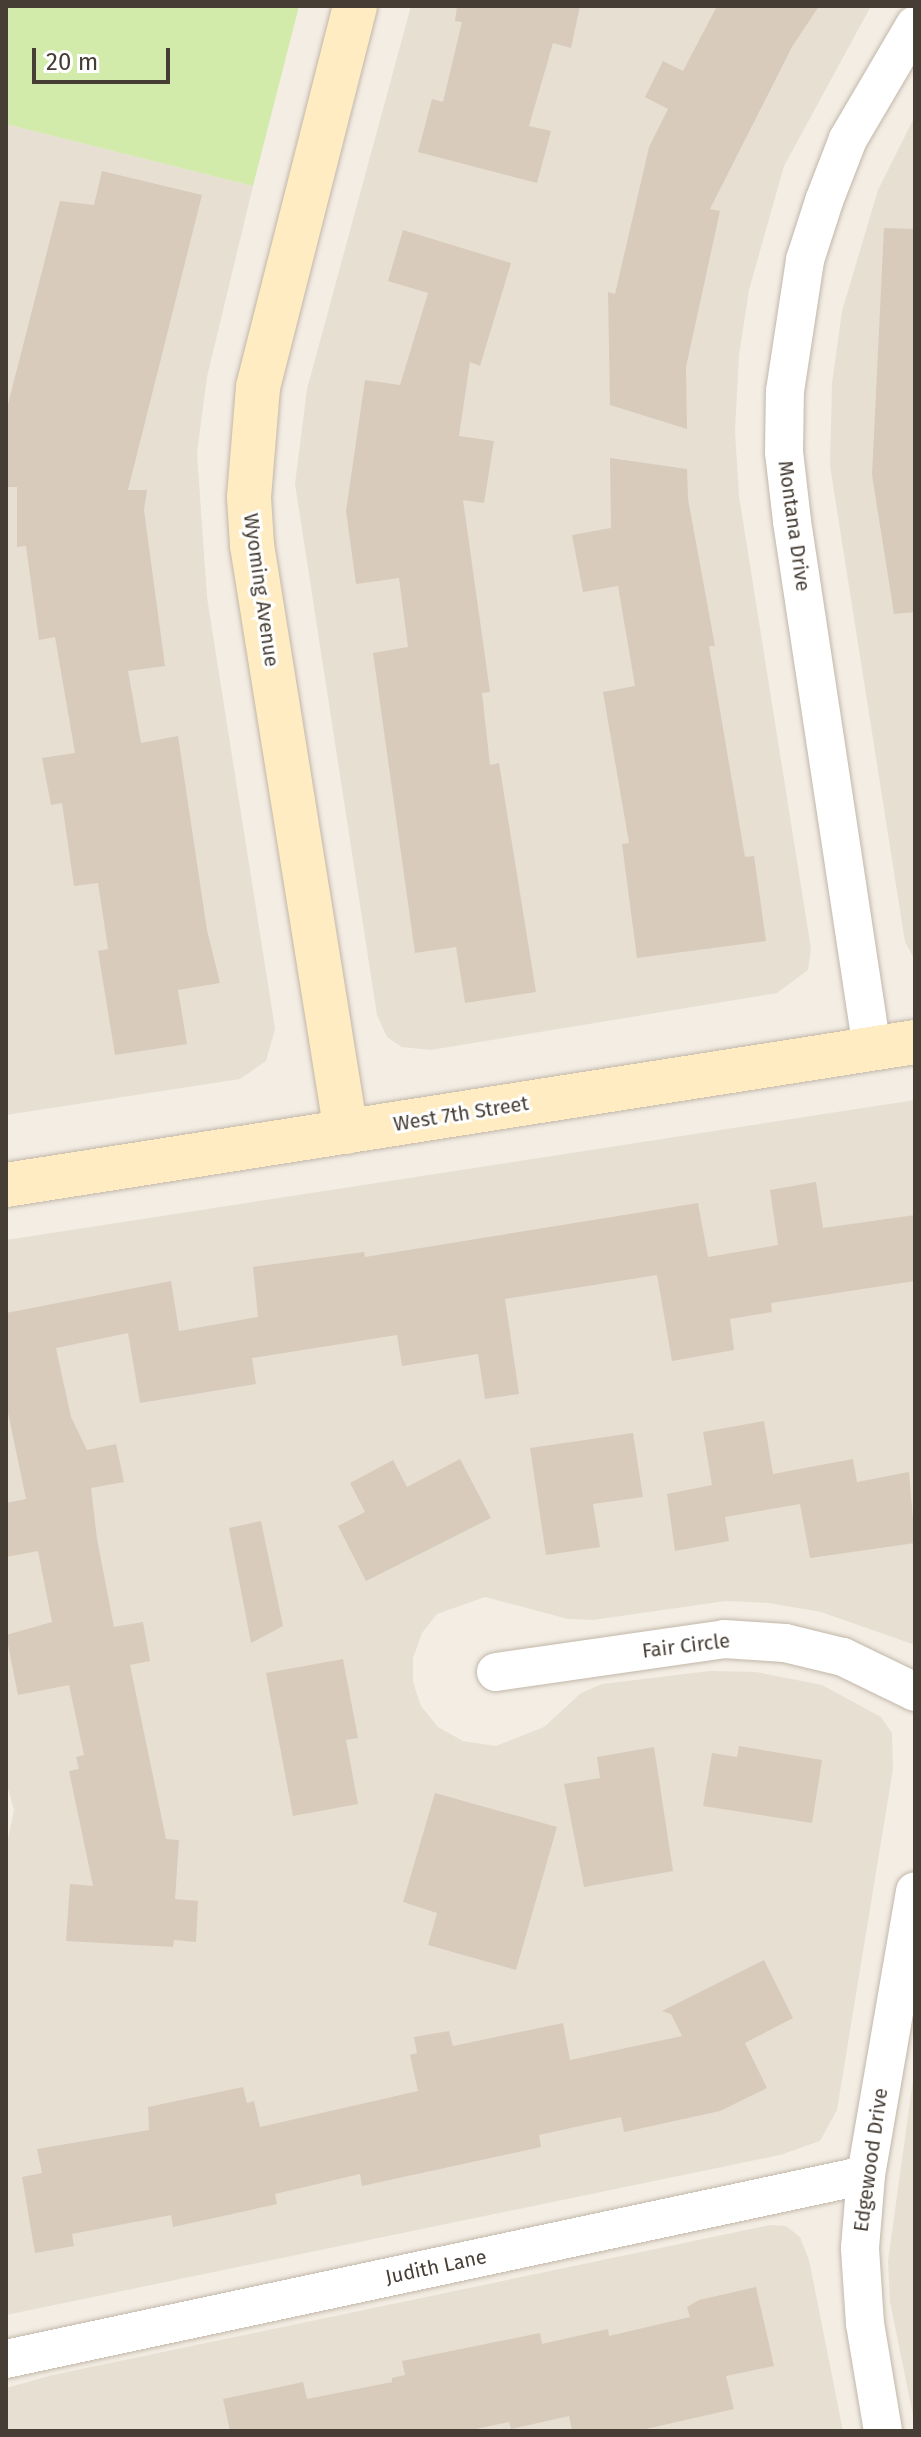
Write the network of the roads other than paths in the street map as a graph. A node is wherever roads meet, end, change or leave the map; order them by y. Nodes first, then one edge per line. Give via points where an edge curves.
1 (355, 6) edge
2 (915, 25) edge
3 (915, 1042) edge
4 (872, 1049) junction
5 (346, 1132) junction
6 (6, 1185) edge
7 (496, 1672) dead end
8 (915, 1692) edge
9 (915, 1891) edge
10 (866, 2175) junction
11 (6, 2359) edge
12 (883, 2431) edge

1 - 5 street, Wyoming Avenue via 258,387 249,497 252,545
2 - 4 street, Montana Drive via 848,139 824,201 805,260 785,391 784,452 792,521
3 - 4 street, West 7th Street
4 - 5 street, West 7th Street
5 - 6 street, West 7th Street
7 - 8 street, Fair Circle via 724,1639 785,1643 843,1657
9 - 10 street, Edgewood Drive
10 - 11 street, Judith Lane
10 - 12 street, Edgewood Drive via 860,2248 865,2324

